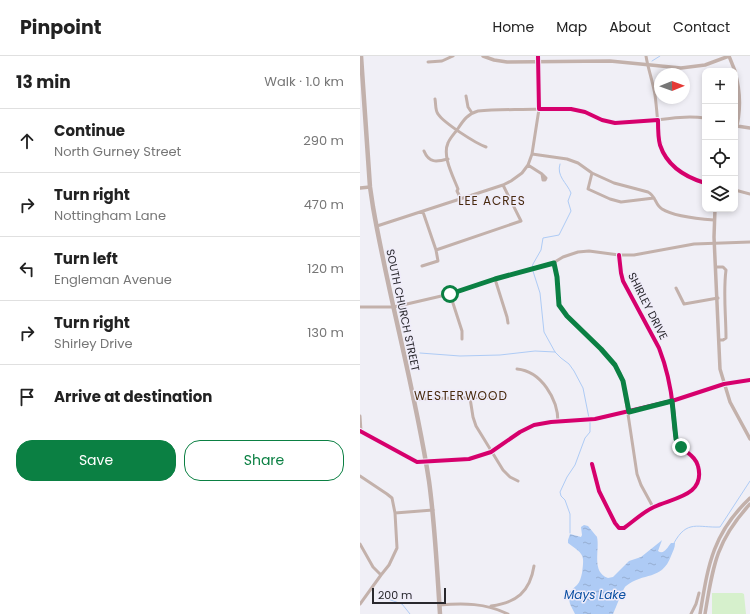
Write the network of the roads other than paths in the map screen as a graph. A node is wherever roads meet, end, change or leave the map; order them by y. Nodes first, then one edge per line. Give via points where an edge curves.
1 (361, 56) edge
2 (453, 56) edge
3 (483, 56) edge
4 (538, 56) edge
5 (646, 56) edge
6 (729, 56) edge
7 (428, 62) dead end
8 (538, 62) junction
9 (648, 65) junction
10 (734, 68) edge
11 (362, 84) edge
12 (738, 88) edge
13 (466, 96) dead end
14 (435, 99) dead end
15 (539, 109) junction
16 (472, 113) junction
17 (738, 117) edge
18 (702, 118) edge
19 (658, 120) junction
20 (738, 126) edge
21 (750, 128) edge
22 (457, 130) junction
23 (486, 147) dead end
24 (424, 151) dead end
25 (532, 154) junction
26 (448, 159) junction
27 (528, 165) junction
28 (592, 173) junction
29 (542, 174) dead end
30 (702, 182) edge
31 (503, 185) junction
32 (370, 187) junction
33 (360, 188) edge
34 (738, 191) edge
35 (750, 194) edge
36 (654, 198) junction
37 (461, 199) junction
38 (423, 212) junction
39 (715, 212) edge
40 (714, 220) junction
41 (377, 226) junction
42 (750, 242) edge
43 (714, 243) junction
44 (436, 250) junction
45 (619, 255) junction
46 (554, 263) junction
47 (422, 266) dead end
48 (716, 267) junction
49 (495, 279) junction
50 (676, 288) dead end
51 (450, 294) junction
52 (718, 298) junction
53 (360, 307) edge
54 (394, 307) junction
55 (508, 323) dead end
56 (462, 339) dead end
57 (718, 340) junction
58 (517, 369) dead end
59 (750, 380) edge
60 (724, 384) junction
61 (502, 397) dead end
62 (470, 398) junction
63 (413, 399) junction
64 (672, 401) junction
65 (629, 412) junction
66 (360, 416) edge
67 (558, 422) junction
68 (361, 431) edge
69 (750, 439) edge
70 (491, 452) junction
71 (425, 462) junction
72 (592, 464) dead end
73 (360, 476) edge
74 (518, 481) dead end
75 (750, 498) edge
76 (750, 504) edge
77 (654, 507) junction
78 (432, 510) junction
79 (395, 513) junction
80 (360, 544) edge
81 (534, 566) dead end
82 (381, 574) junction
83 (699, 593) dead end
84 (360, 604) edge
85 (439, 605) junction
86 (491, 606) junction
87 (440, 614) edge
88 (508, 614) edge
89 (691, 614) edge
90 (700, 614) edge
91 (705, 614) edge

1 - 11 main road, SOUTH CHURCH STREET
2 - 7 street via 442,61
3 - 8 street via 500,61
4 - 8 street
5 - 9 street
6 - 9 street via 688,68
6 - 10 street
8 - 9 street via 610,61
8 - 15 street
9 - 19 street
11 - 32 main road, SOUTH CHURCH STREET
12 - 17 street
13 - 16 street
14 - 22 street via 439,114
15 - 16 street via 483,110
15 - 19 street via 571,109 615,123
15 - 25 street
16 - 22 street
18 - 19 street
19 - 30 street via 660,145 672,166 681,173
20 - 21 street
22 - 23 street
22 - 26 street via 448,141
24 - 26 street via 432,161
25 - 27 street
25 - 28 street via 567,158
26 - 37 street
27 - 29 street
27 - 31 street via 517,177
28 - 36 street via 614,183 648,192
28 - 36 street via 588,189 610,199 621,202
31 - 37 street
31 - 44 street via 521,221
32 - 33 street
32 - 41 main road, SOUTH CHURCH STREET
34 - 35 street
36 - 40 street via 659,207 668,212
37 - 38 street
38 - 41 street
38 - 44 street
39 - 40 street
40 - 43 street
41 - 54 main road, SOUTH CHURCH STREET
42 - 43 street
43 - 45 street
43 - 48 street
44 - 47 street via 438,261
45 - 46 street via 584,251 563,257
45 - 64 street, SHIRLEY DRIVE via 623,281 661,354
46 - 49 street
46 - 65 street via 559,305 615,365 623,381
48 - 52 street
48 - 57 street via 726,270 726,338
49 - 51 street
49 - 55 street
50 - 52 street via 684,304
51 - 54 street
51 - 56 street via 462,331
52 - 57 street
53 - 54 street
54 - 63 main road, SOUTH CHURCH STREET
57 - 60 street
58 - 67 street via 525,370 544,384 557,408
59 - 60 street
60 - 64 street
60 - 69 street via 730,402
61 - 62 street
62 - 63 street
62 - 70 street via 472,417
63 - 71 main road, SOUTH CHURCH STREET
64 - 65 street
64 - 77 street, SHIRLEY DRIVE via 676,439 695,460 699,477 690,492
65 - 67 street via 595,419
65 - 77 street via 639,480
66 - 68 street
67 - 70 street via 541,423 526,428
68 - 71 street via 417,462
70 - 71 street via 469,459
70 - 74 street via 503,470
71 - 78 main road, SOUTH CHURCH STREET
72 - 77 street, SHIRLEY DRIVE via 599,491 614,523 619,528 624,528
73 - 79 street via 390,496
75 - 90 street via 730,520 716,544 707,570
76 - 91 street via 731,526 719,549 712,569
78 - 79 street
78 - 85 main road, SOUTH CHURCH STREET
79 - 82 street via 397,548 389,565
80 - 82 street via 373,567
81 - 86 street via 528,586 519,596 507,603
82 - 84 street
83 - 89 street
85 - 86 street via 468,603
85 - 87 main road, SOUTH CHURCH STREET
86 - 88 street

